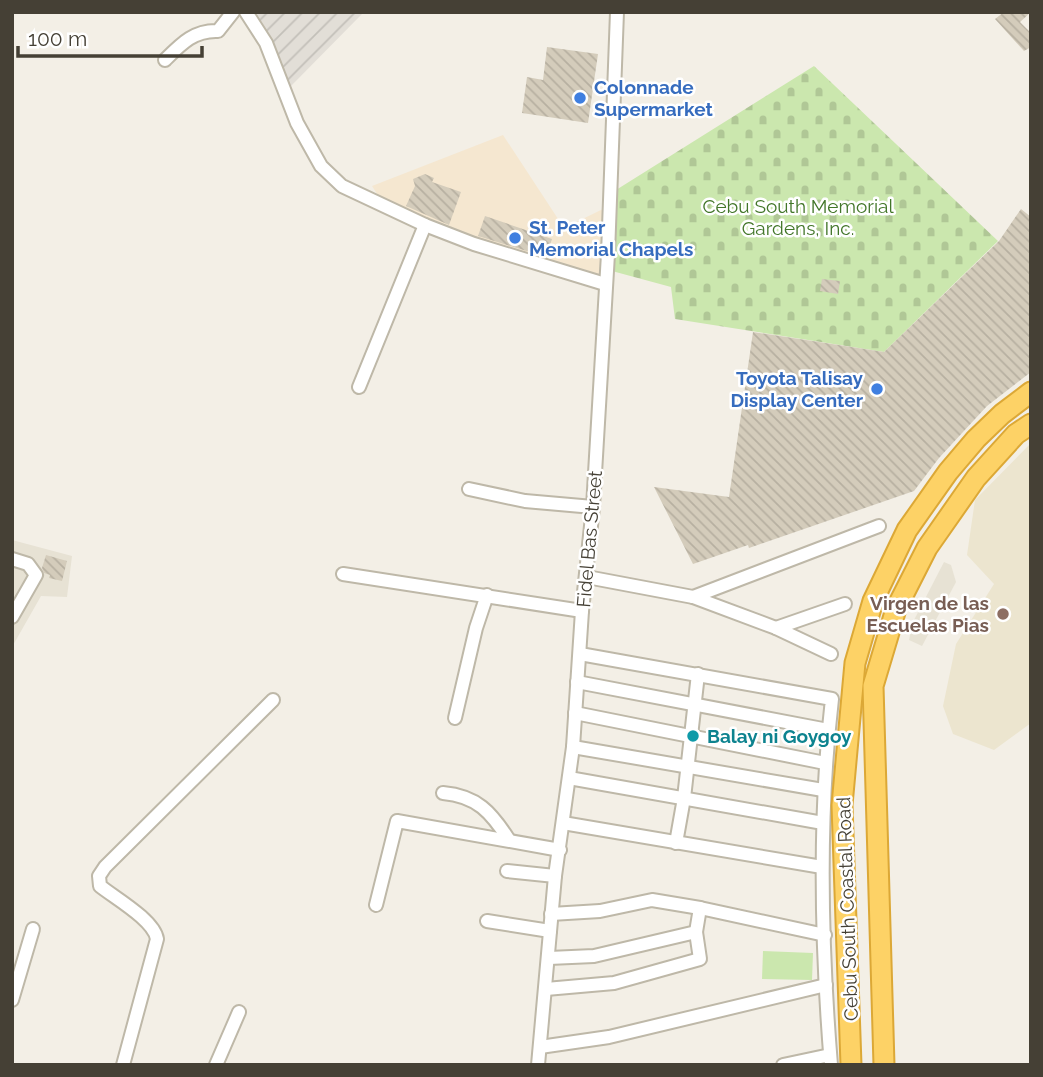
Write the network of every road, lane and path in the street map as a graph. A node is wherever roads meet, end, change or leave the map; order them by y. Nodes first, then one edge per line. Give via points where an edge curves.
1 (233, 12) edge
2 (246, 12) edge
3 (617, 12) edge
4 (164, 60) dead end
5 (425, 225) junction
6 (606, 284) junction
7 (359, 387) dead end
8 (1031, 392) edge
9 (1031, 424) edge
10 (469, 489) dead end
11 (593, 507) junction
12 (879, 526) dead end
13 (12, 559) edge
14 (343, 574) dead end
15 (587, 577) junction
16 (487, 596) junction
17 (693, 597) junction
18 (845, 604) dead end
19 (582, 611) junction
20 (12, 617) edge
21 (776, 628) junction
22 (580, 653) junction
23 (831, 654) dead end
24 (698, 674) junction
25 (577, 682) junction
26 (272, 700) dead end
27 (694, 705) junction
28 (575, 713) junction
29 (455, 718) dead end
30 (828, 730) junction
31 (690, 736) junction
32 (573, 747) junction
33 (825, 763) junction
34 (688, 767) junction
35 (569, 778) junction
36 (823, 790) junction
37 (443, 793) dead end
38 (684, 799) junction
39 (563, 823) junction
40 (822, 823) junction
41 (833, 839) junction
42 (509, 840) junction
43 (676, 843) junction
44 (560, 850) junction
45 (821, 867) junction
46 (507, 871) dead end
47 (555, 876) junction
48 (376, 905) dead end
49 (701, 908) junction
50 (551, 914) junction
51 (487, 921) dead end
52 (33, 929) dead end
53 (550, 931) junction
54 (696, 932) junction
55 (825, 935) junction
56 (549, 958) junction
57 (826, 985) junction
58 (546, 989) junction
59 (12, 1000) edge
60 (239, 1012) dead end
61 (540, 1047) junction
62 (831, 1060) edge
63 (123, 1065) edge
64 (216, 1065) edge
65 (538, 1065) edge
66 (783, 1065) edge
67 (851, 1065) edge
68 (884, 1065) edge

1 - 4 street via 218,31 197,33
2 - 5 street via 266,43 297,123 321,166 342,186
3 - 6 street, Fidel Bas Street
5 - 6 street
5 - 7 street
6 - 11 street, Fidel Bas Street
8 - 41 highway, Cebu South Coastal Road via 976,439 948,472 907,530 873,601 855,663 842,805
9 - 68 highway, Cebu South Coastal Road via 976,478 927,548 896,609 873,686
10 - 11 street via 524,501
11 - 15 street, Fidel Bas Street
12 - 17 street
13 - 20 street via 28,564 36,575
14 - 16 street
15 - 17 street
15 - 19 street, Fidel Bas Street
16 - 19 street
16 - 29 street
17 - 21 street
18 - 21 street
19 - 22 street, Fidel Bas Street
21 - 23 street
22 - 24 street
22 - 25 street, Fidel Bas Street
24 - 27 street
24 - 30 street via 832,699
25 - 27 street
25 - 28 street, Fidel Bas Street
26 - 63 street via 99,876 100,886 155,931
27 - 30 street
27 - 31 street
28 - 31 street
28 - 32 street, Fidel Bas Street
30 - 33 street
31 - 33 street
31 - 34 street
32 - 34 street
32 - 35 street, Fidel Bas Street
33 - 36 street
34 - 36 street
34 - 38 street
35 - 38 street
35 - 39 street, Fidel Bas Street
36 - 40 street
37 - 42 street via 476,801
38 - 40 street
38 - 43 street
39 - 43 street
39 - 44 street, Fidel Bas Street
40 - 41 street
41 - 45 street
41 - 67 highway, Cebu South Coastal Road
42 - 44 street
42 - 48 street via 397,821
43 - 45 street
44 - 47 street, Fidel Bas Street
45 - 55 street
46 - 47 street
47 - 50 street, Fidel Bas Street
49 - 50 street via 652,900 600,911
49 - 54 street
49 - 55 street
50 - 53 street, Fidel Bas Street
51 - 53 street
52 - 59 street
53 - 56 street, Fidel Bas Street
54 - 56 street via 594,956
54 - 58 street via 700,959 614,983
55 - 57 street
56 - 58 street, Fidel Bas Street
57 - 61 street via 609,1037
57 - 62 street
58 - 61 street, Fidel Bas Street
60 - 64 street
61 - 65 street, Fidel Bas Street
62 - 66 street

